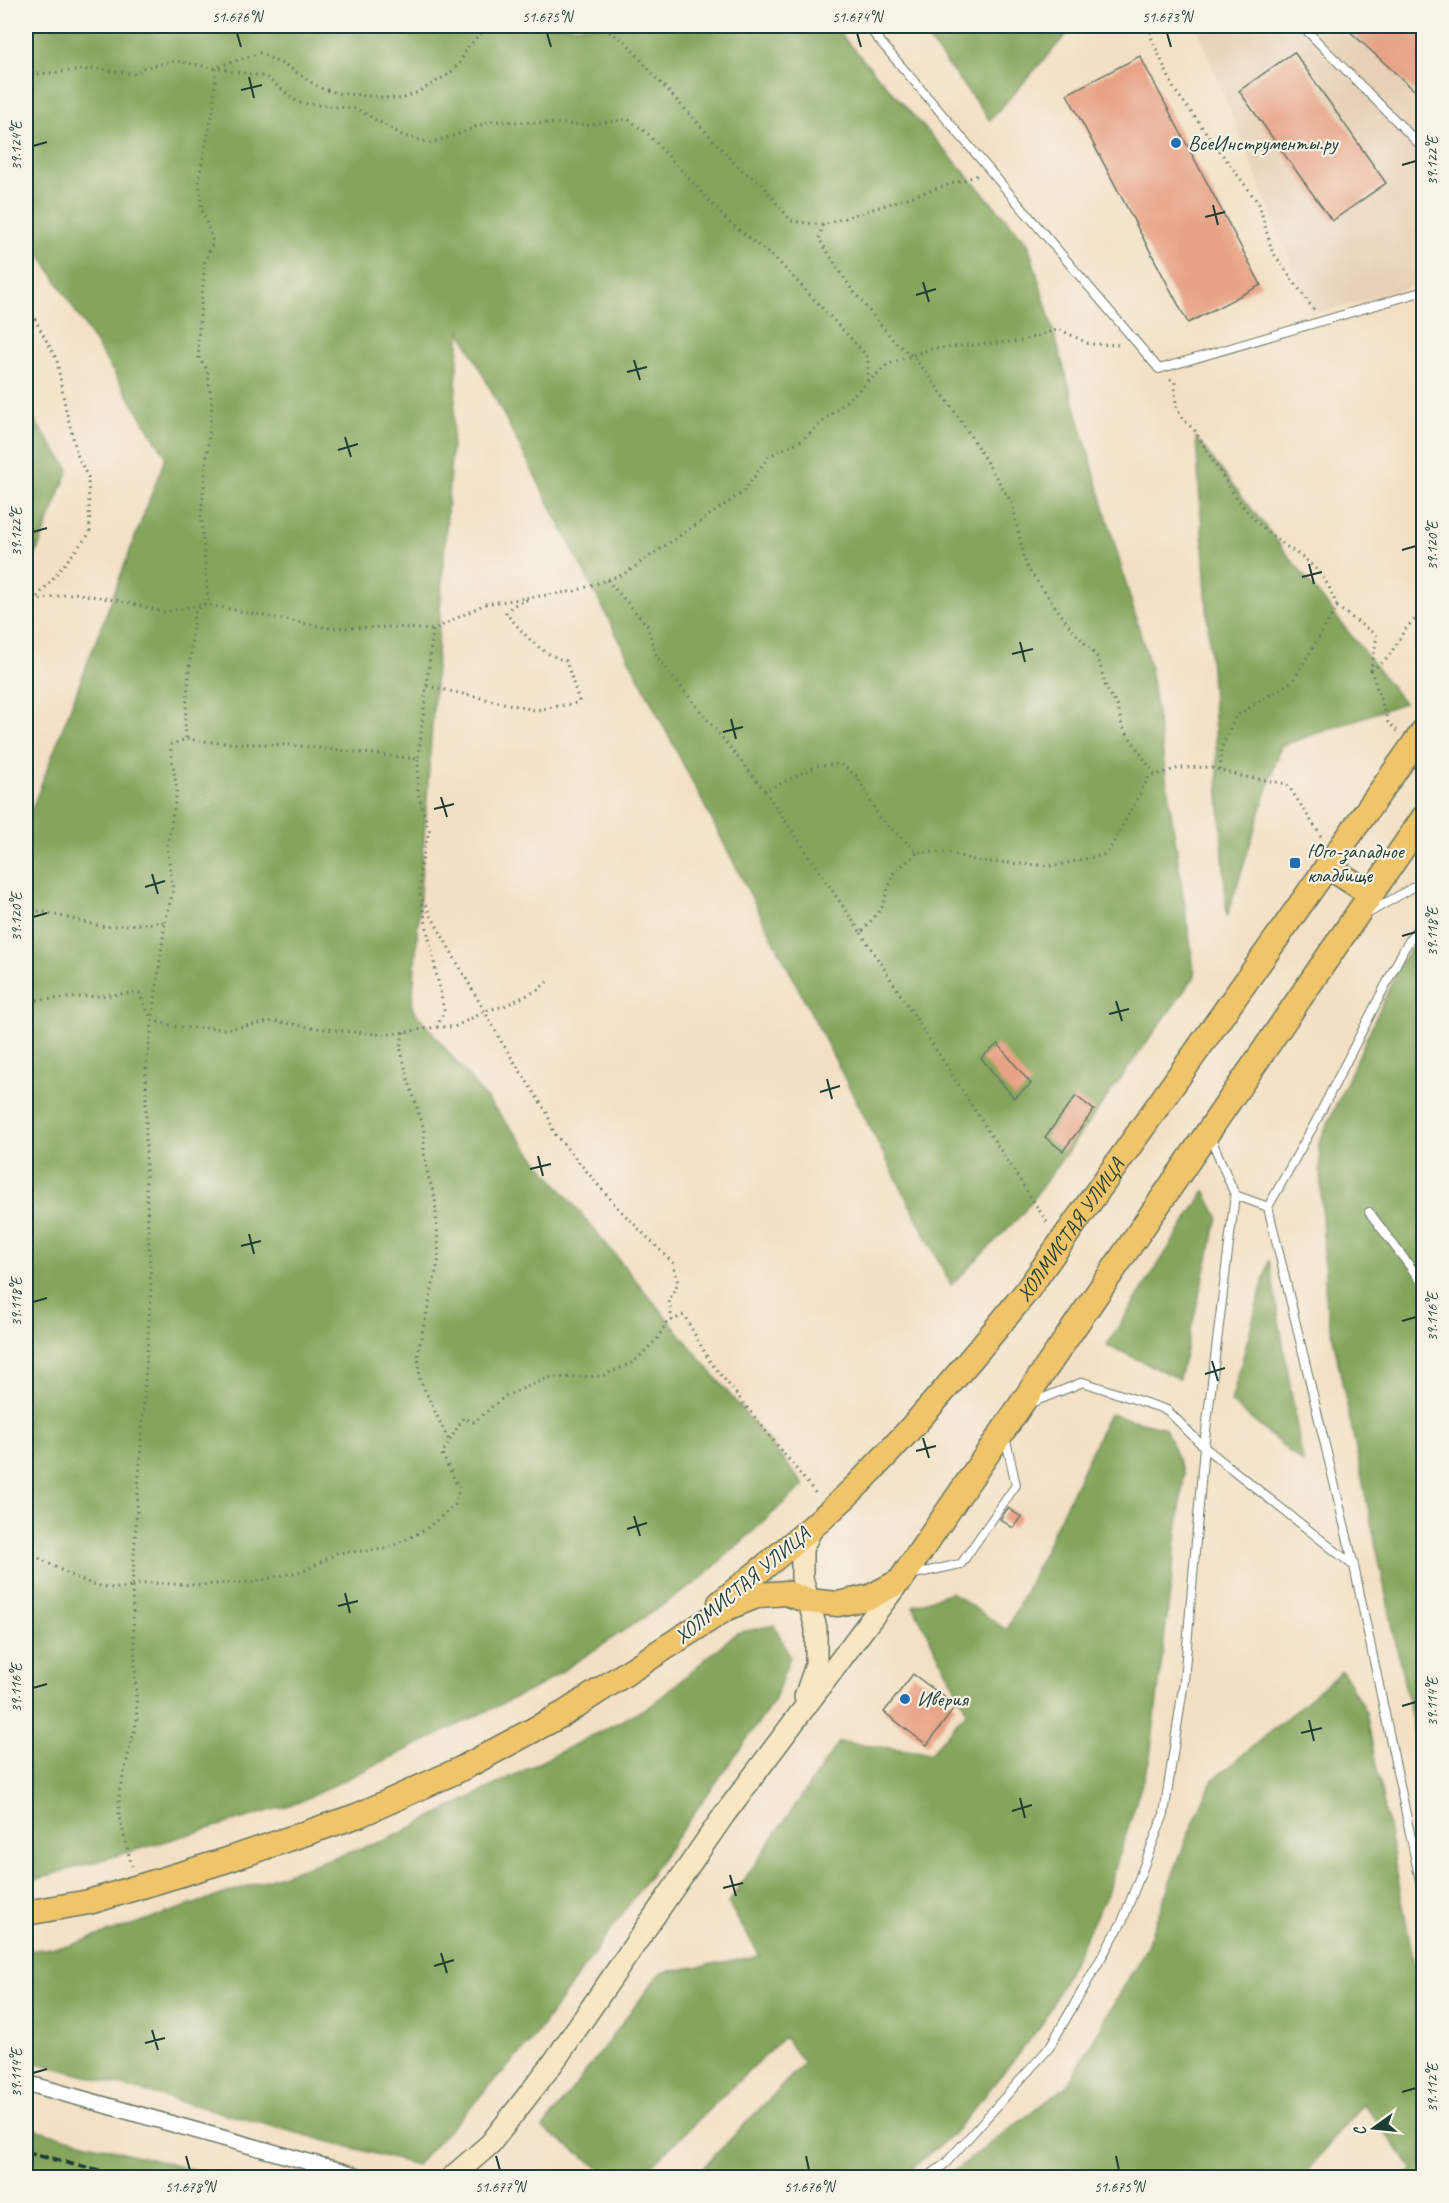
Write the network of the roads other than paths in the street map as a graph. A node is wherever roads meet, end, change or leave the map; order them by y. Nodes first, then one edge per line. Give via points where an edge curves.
1 (867, 26) edge
2 (1302, 26) edge
3 (1424, 148) edge
4 (1424, 291) edge
5 (1418, 738) edge
6 (1424, 817) edge
7 (1331, 861) junction
8 (1424, 881) edge
9 (1371, 894) junction
10 (1424, 918) edge
11 (1350, 924) junction
12 (1208, 1132) junction
13 (1235, 1195) junction
14 (1268, 1207) junction
15 (1369, 1212) dead end
16 (1424, 1285) edge
17 (1018, 1409) junction
18 (1004, 1429) junction
19 (1204, 1447) junction
20 (821, 1518) junction
21 (1354, 1566) junction
22 (901, 1579) junction
23 (808, 1601) junction
24 (667, 1647) junction
25 (783, 1737) junction
26 (1424, 1900) edge
27 (26, 1913) edge
28 (26, 2083) edge
29 (361, 2177) edge
30 (451, 2178) edge
31 (926, 2178) edge

1 - 4 lane via 1158,369
2 - 3 lane
5 - 7 highway, ХОЛМИСТАЯ УЛИЦА
6 - 9 highway, ХОЛМИСТАЯ УЛИЦА
7 - 9 highway
7 - 20 highway, ХОЛМИСТАЯ УЛИЦА via 1026,1292 963,1371 870,1472
8 - 11 lane
9 - 11 highway, ХОЛМИСТАЯ УЛИЦА
10 - 14 lane
11 - 12 highway, ХОЛМИСТАЯ УЛИЦА
12 - 13 lane
12 - 17 highway, ХОЛМИСТАЯ УЛИЦА
13 - 14 lane
13 - 19 lane
14 - 21 lane
15 - 16 lane
17 - 18 highway, ХОЛМИСТАЯ УЛИЦА
17 - 19 lane via 1083,1382 1167,1410
18 - 22 highway, ХОЛМИСТАЯ УЛИЦА
18 - 22 lane via 1016,1485 961,1564
19 - 21 lane
19 - 31 lane via 1184,1681 1164,1814 1122,1922 1049,2048 945,2164
20 - 23 main road via 802,1549 802,1578
20 - 24 highway, ХОЛМИСТАЯ УЛИЦА
21 - 26 lane
22 - 23 highway, ХОЛМИСТАЯ УЛИЦА via 870,1597 838,1604
22 - 25 main road
23 - 24 highway, ХОЛМИСТАЯ УЛИЦА via 786,1593 759,1594 727,1608
23 - 25 main road via 816,1628 816,1665 806,1695
24 - 27 highway via 563,1714 461,1769 359,1815 90,1902
25 - 30 main road via 724,1815 553,2063 490,2144
28 - 29 street

